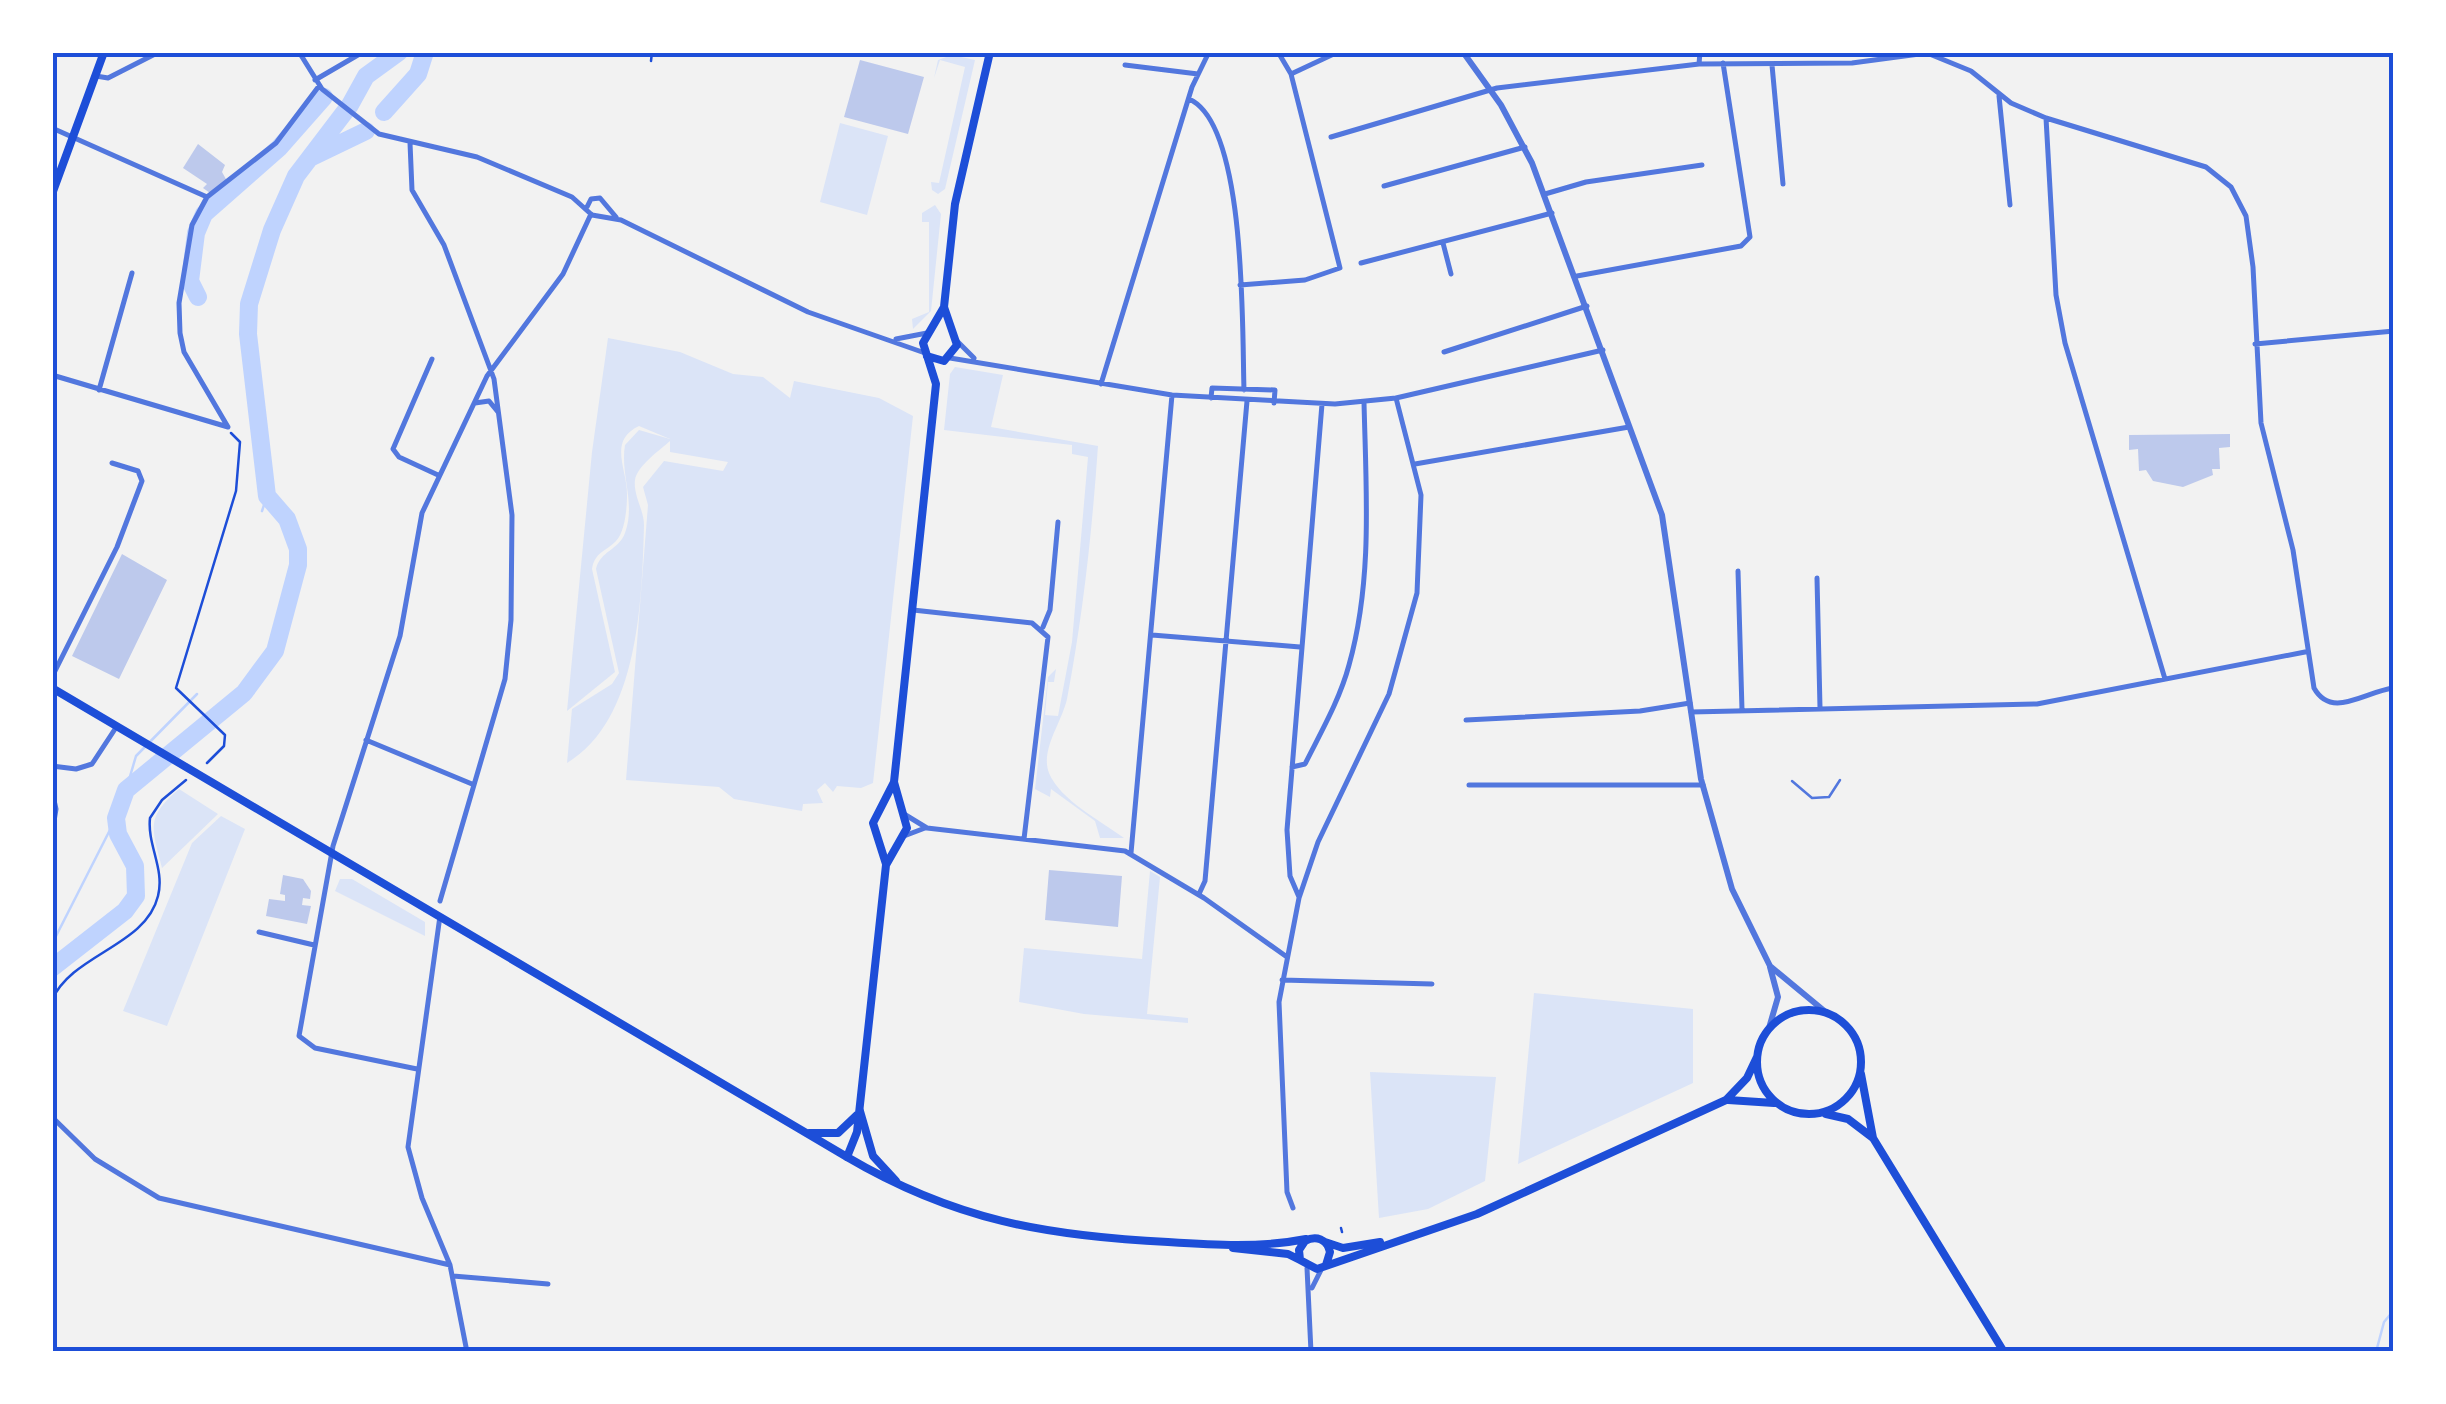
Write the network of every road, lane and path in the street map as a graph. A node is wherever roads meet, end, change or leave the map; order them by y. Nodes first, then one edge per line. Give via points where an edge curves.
1 (104, 52) edge
2 (159, 52) edge
3 (298, 52) edge
4 (363, 52) edge
5 (652, 52) edge
6 (990, 52) edge
7 (1209, 52) edge
8 (1278, 52) edge
9 (1338, 52) edge
10 (1464, 52) edge
11 (1700, 52) edge
12 (651, 61) dead end
13 (1722, 63) junction
14 (1698, 64) junction
15 (1772, 65) junction
16 (1125, 66) dead end
17 (1198, 74) junction
18 (1291, 74) junction
19 (96, 76) junction
20 (317, 83) junction
21 (1491, 90) junction
22 (1999, 96) junction
23 (1188, 99) junction
24 (2046, 118) junction
25 (52, 128) edge
26 (1331, 136) dead end
27 (72, 138) junction
28 (410, 143) junction
29 (1525, 147) junction
30 (1702, 165) dead end
31 (1783, 184) dead end
32 (1384, 186) dead end
33 (52, 194) edge
34 (1545, 194) junction
35 (207, 197) junction
36 (2010, 205) dead end
37 (606, 206) junction
38 (1552, 212) junction
39 (592, 213) junction
40 (621, 220) junction
41 (1444, 243) junction
42 (1361, 263) dead end
43 (132, 273) dead end
44 (1451, 274) dead end
45 (1577, 276) junction
46 (1240, 285) junction
47 (1587, 306) junction
48 (944, 307) junction
49 (929, 331) junction
50 (951, 331) junction
51 (2394, 331) edge
52 (893, 339) junction
53 (957, 342) junction
54 (2255, 344) junction
55 (1603, 350) junction
56 (1444, 352) dead end
57 (926, 354) junction
58 (432, 359) dead end
59 (949, 359) junction
60 (981, 361) junction
61 (491, 368) junction
62 (52, 375) edge
63 (936, 384) junction
64 (1101, 384) junction
65 (99, 390) junction
66 (1244, 390) junction
67 (1172, 395) junction
68 (1210, 398) junction
69 (1396, 398) junction
70 (1247, 401) junction
71 (1274, 402) junction
72 (1364, 402) junction
73 (472, 404) junction
74 (1322, 404) junction
75 (500, 415) junction
76 (1632, 426) junction
77 (228, 427) junction
78 (112, 463) dead end
79 (1415, 464) junction
80 (438, 476) junction
81 (1058, 522) dead end
82 (1738, 571) dead end
83 (1817, 578) dead end
84 (913, 610) junction
85 (1042, 628) junction
86 (1152, 634) junction
87 (1226, 641) junction
88 (1300, 647) junction
89 (2306, 652) junction
90 (52, 655) edge
91 (62, 660) junction
92 (52, 677) edge
93 (2165, 679) junction
94 (52, 688) edge
95 (2394, 688) edge
96 (1690, 708) junction
97 (1820, 708) junction
98 (1742, 710) junction
99 (1466, 720) dead end
100 (118, 724) junction
101 (366, 740) junction
102 (207, 763) dead end
103 (52, 766) edge
104 (1291, 767) junction
105 (186, 780) dead end
106 (1840, 780) dead end
107 (1792, 781) dead end
108 (894, 782) junction
109 (472, 784) junction
110 (1468, 785) dead end
111 (1703, 785) junction
112 (52, 792) edge
113 (903, 813) junction
114 (875, 816) junction
115 (925, 828) junction
116 (52, 833) edge
117 (876, 834) junction
118 (902, 837) junction
119 (1024, 840) junction
120 (332, 852) junction
121 (1132, 853) junction
122 (886, 865) junction
123 (1199, 894) junction
124 (1300, 898) junction
125 (440, 901) dead end
126 (440, 916) junction
127 (259, 932) dead end
128 (314, 945) junction
129 (1287, 957) junction
130 (1770, 966) junction
131 (1282, 980) junction
132 (1432, 984) dead end
133 (52, 1000) edge
134 (1828, 1014) junction
135 (1769, 1028) junction
136 (1757, 1057) junction
137 (417, 1069) junction
138 (1860, 1070) junction
139 (1726, 1100) junction
140 (1778, 1104) junction
141 (860, 1111) junction
142 (1821, 1113) junction
143 (52, 1117) edge
144 (805, 1132) junction
145 (1873, 1138) junction
146 (847, 1157) junction
147 (902, 1188) junction
148 (1293, 1208) dead end
149 (1423, 1233) junction
150 (1310, 1238) junction
151 (1325, 1242) junction
152 (1214, 1245) junction
153 (450, 1264) junction
154 (1304, 1264) junction
155 (1324, 1267) junction
156 (453, 1276) junction
157 (548, 1284) dead end
158 (1311, 1291) junction
159 (467, 1352) edge
160 (1311, 1352) edge
161 (2004, 1352) edge

1 - 19 main road
2 - 19 street via 111,77
3 - 20 street
4 - 20 street
5 - 12 path
6 - 48 main road via 959,180
7 - 17 street
8 - 18 street
9 - 18 street
10 - 21 street
11 - 14 street
13 - 14 street
13 - 15 street
13 - 45 street via 1750,237 1741,246
14 - 21 street
15 - 22 street via 1927,53 1970,70
15 - 31 street
16 - 17 street
17 - 23 street
18 - 46 street via 1340,268 1305,280
19 - 27 main road
20 - 28 street via 379,134
20 - 35 street via 276,143
21 - 26 street
21 - 29 street
22 - 24 street
22 - 36 street
23 - 46 street via 1209,114 1224,156 1236,211
23 - 64 street
24 - 54 street via 2206,167 2231,187 2246,216
24 - 93 street via 2065,343
25 - 27 street
27 - 33 main road
27 - 35 street
28 - 39 street via 505,167
28 - 61 street via 412,190 444,245
29 - 32 street
29 - 34 street
30 - 34 street
34 - 38 street
35 - 77 street via 189,238 180,333 190,366
37 - 39 street
37 - 39 street via 594,198
37 - 40 street
38 - 41 street
38 - 45 street
39 - 40 street
39 - 61 street via 563,274
40 - 52 street via 808,312
41 - 42 street
41 - 44 street
43 - 65 street
45 - 47 street
46 - 66 street
47 - 55 street
47 - 56 street
48 - 49 main road
48 - 50 main road
49 - 50 main road
49 - 52 street
49 - 57 main road
50 - 53 main road
51 - 54 street
52 - 57 street
53 - 59 main road
53 - 60 street
54 - 89 street via 2261,423 2293,550
55 - 69 street
55 - 76 street
57 - 59 main road
57 - 63 main road
58 - 80 street via 393,449
59 - 60 street
59 - 63 main road
60 - 64 street
61 - 73 street
61 - 75 street
62 - 65 street
63 - 84 main road
64 - 67 street
65 - 77 street
66 - 68 street via 1212,388
66 - 71 street via 1276,390
67 - 68 street
67 - 86 street
68 - 70 street
69 - 72 street
69 - 79 street
70 - 71 street
70 - 87 street
71 - 74 street
72 - 74 street
72 - 104 street via 1366,540 1354,645 1305,764
73 - 75 street via 489,401
73 - 80 street
74 - 88 street
75 - 109 street via 512,515 510,637 498,709
76 - 79 street
76 - 96 street via 1667,536
77 - 102 path via 240,442 236,491 176,693 221,729 225,743
78 - 91 street via 138,471 142,481
79 - 124 street via 1422,548 1410,627 1384,708 1318,842
80 - 101 street via 419,523 400,636
81 - 85 street
82 - 98 street
83 - 97 street
84 - 85 street
84 - 108 main road
85 - 119 street via 1050,649 1036,707
86 - 87 street
86 - 121 street
87 - 88 street
87 - 123 street
88 - 104 street
89 - 93 street
89 - 95 street via 2314,688 2328,704
90 - 91 street
91 - 92 street
93 - 97 street via 2036,704
94 - 100 main road
96 - 98 street
96 - 99 street
96 - 111 street
97 - 98 street
100 - 103 street via 92,764
100 - 120 main road
101 - 109 street
101 - 120 street
104 - 124 street via 1287,847
105 - 133 path via 150,818 161,882 151,913 69,976
106 - 107 lane via 1829,797 1812,798
108 - 113 main road
108 - 114 main road
109 - 125 street
110 - 111 street
111 - 130 street via 1732,889
112 - 116 street
113 - 114 main road via 888,808
113 - 115 street
113 - 118 main road
114 - 117 main road
115 - 118 street
115 - 119 street
117 - 118 main road via 885,841
117 - 122 main road
118 - 122 main road
119 - 121 street
120 - 126 main road
120 - 128 street
121 - 123 street
122 - 141 main road
123 - 129 street
124 - 129 street
126 - 137 street
126 - 144 main road
127 - 128 street
128 - 137 street via 302,1041
129 - 131 street
130 - 134 street
130 - 135 street via 1778,997
131 - 132 street
131 - 148 street via 1287,1192
134 - 135 main road via 1790,1014
134 - 138 main road via 1852,1033
135 - 136 main road
136 - 139 main road
136 - 140 main road via 1761,1083
137 - 153 street via 410,1160
138 - 142 main road via 1843,1102
138 - 145 main road
139 - 140 main road
139 - 149 main road
140 - 142 main road
141 - 144 main road via 838,1133
141 - 146 main road
141 - 147 main road via 873,1156
142 - 145 main road via 1848,1119
143 - 153 street via 111,1171 159,1198
144 - 146 main road
145 - 161 main road
146 - 147 main road
147 - 152 main road via 1026,1230
149 - 151 main road via 1348,1248
149 - 155 main road
150 - 151 main road
150 - 152 main road
150 - 154 main road via 1301,1245
151 - 155 main road via 1330,1252
152 - 154 main road via 1288,1254
153 - 156 street
154 - 155 main road
154 - 158 street
155 - 158 street
156 - 157 street
156 - 159 street
158 - 160 street

